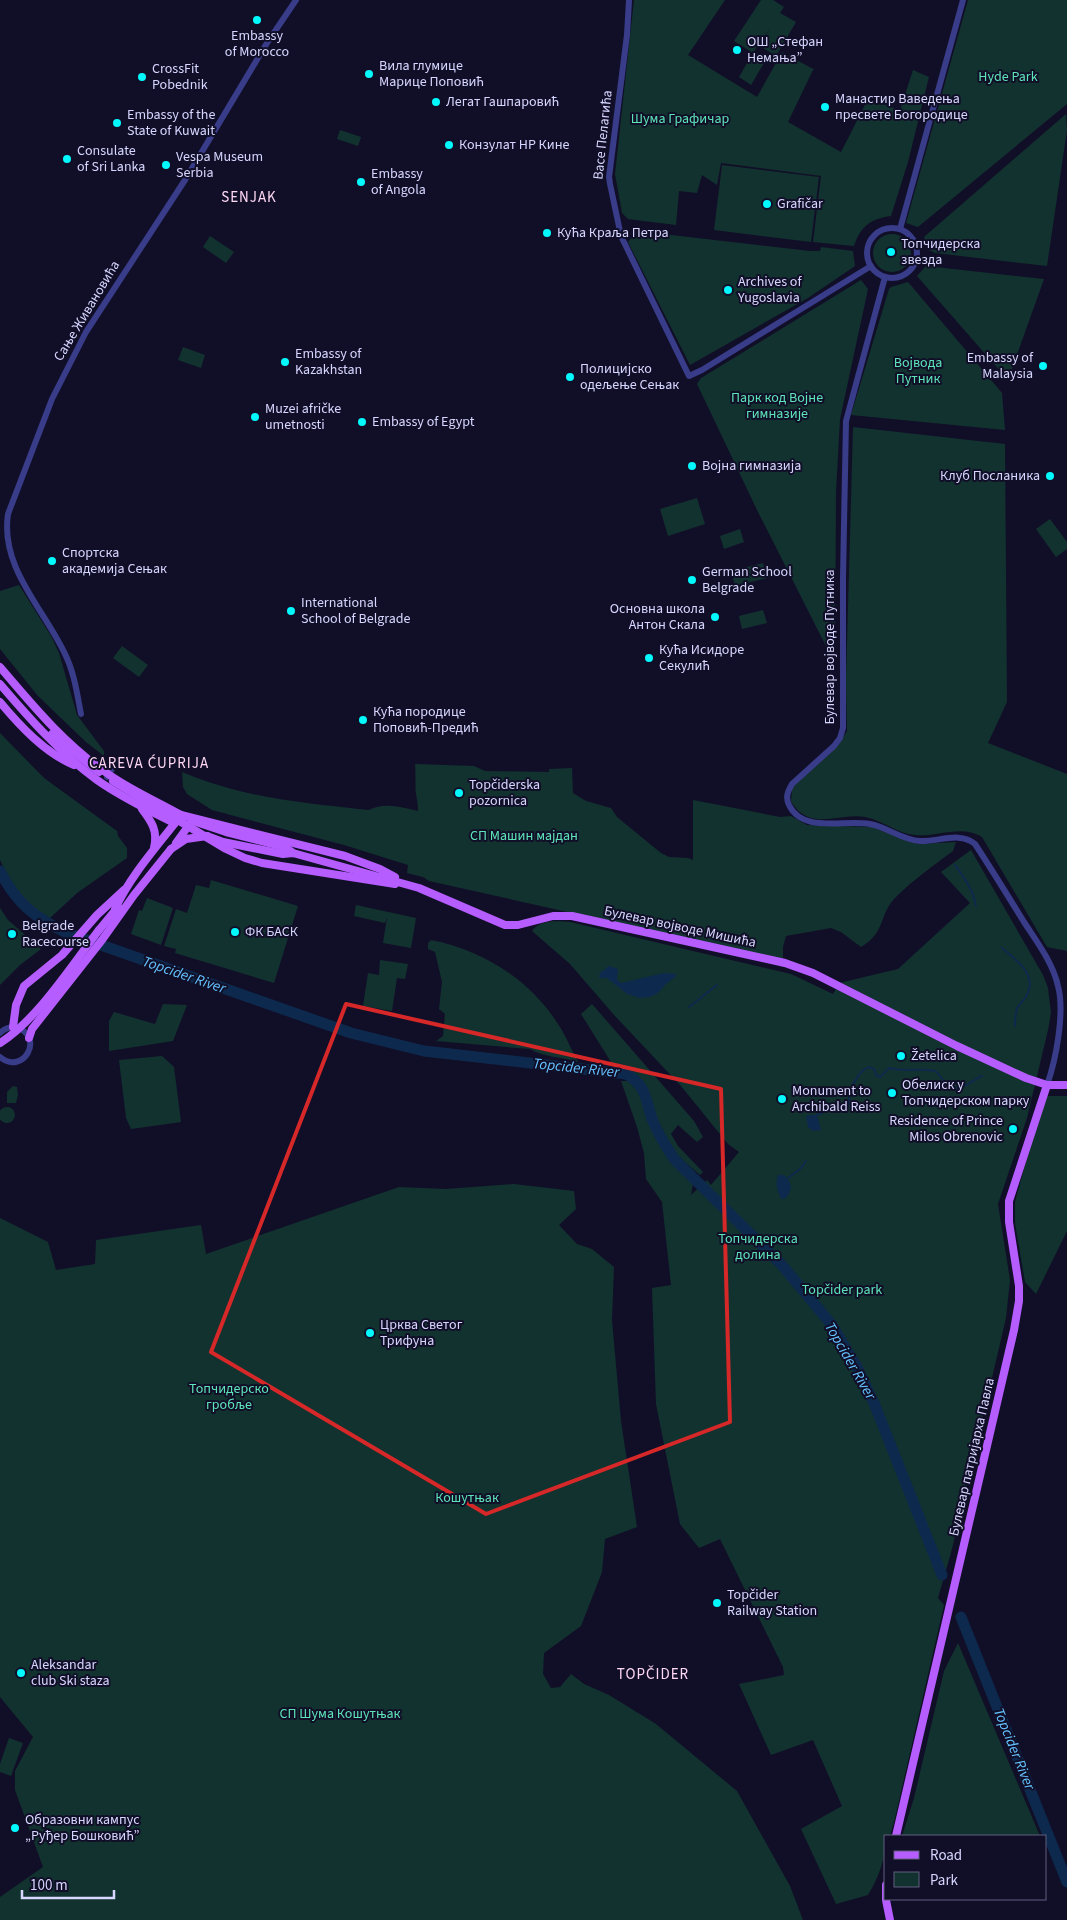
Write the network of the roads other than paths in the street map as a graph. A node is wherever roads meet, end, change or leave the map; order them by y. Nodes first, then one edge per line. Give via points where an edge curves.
1 (296, 0) edge
2 (629, 0) edge
3 (963, 0) edge
4 (900, 229) junction
5 (871, 266) junction
6 (886, 277) junction
7 (0, 667) edge
8 (0, 678) edge
9 (0, 684) edge
10 (0, 702) edge
11 (81, 714) dead end
12 (113, 760) dead end
13 (83, 769) junction
14 (99, 772) dead end
15 (107, 777) joint
16 (139, 806) junction
17 (165, 811) junction
18 (181, 815) junction
19 (192, 821) junction
20 (175, 823) junction
21 (187, 829) junction
22 (207, 836) junction
23 (154, 849) junction
24 (171, 849) junction
25 (293, 853) junction
26 (403, 883) junction
27 (124, 890) junction
28 (134, 895) junction
29 (115, 909) junction
30 (13, 1027) junction
31 (0, 1032) edge
32 (29, 1038) junction
33 (0, 1043) edge
34 (1, 1059) edge
35 (1047, 1085) junction
36 (1067, 1085) edge
37 (896, 1835) edge
38 (886, 1900) edge
39 (890, 1920) edge

1 - 11 street, Сање Живановића via 86,332 52,399 8,514 5,530 11,560 68,659
2 - 5 street, Васе Пелагића via 610,184 621,236 689,376
3 - 4 street
4 - 5 street via 884,228 873,237 867,252
4 - 6 street via 907,232 915,243 917,258 906,274
5 - 6 street
6 - 35 street, Булевар војводе Путника via 846,421 843,728 834,746 792,784 787,799 797,815 810,822 868,823 919,841 960,838 974,843 1042,951 1057,982 1060,1015
7 - 18 main road, Булевар војводе Мишића, bridge via 49,724 87,759 124,784
8 - 14 main road via 43,726
9 - 13 main road, Булевар војводе Мишића via 50,739
10 - 13 main road via 57,757
12 - 15 street
13 - 16 main road, Булевар војводе Мишића
15 - 17 main road
16 - 20 main road, Булевар војводе Мишића
16 - 23 main road via 155,828
17 - 26 main road via 345,856 380,869
17 - 26 main road via 218,844 252,860 392,884
18 - 19 main road, Булевар војводе Мишића, bridge
18 - 20 main road, bridge
19 - 21 main road, bridge
19 - 25 main road, Булевар војводе Мишића via 285,847
20 - 21 main road, Булевар војводе Мишића, bridge
20 - 23 main road
21 - 22 main road, Булевар војводе Мишића, bridge
21 - 24 main road, bridge
22 - 24 main road, bridge via 186,840
22 - 25 main road, Булевар војводе Мишића via 283,854
23 - 27 main road
24 - 28 main road
25 - 26 main road, Булевар војводе Мишића
26 - 35 main road, Булевар војводе Мишића via 512,926 548,916 572,916 801,968 1001,1067
27 - 29 main road
27 - 30 main road via 66,950 31,979 19,995
28 - 29 main road
28 - 32 main road via 32,1029
29 - 33 main road, bridge via 35,1012
30 - 31 street
30 - 32 street
32 - 34 street via 29,1050 24,1058 15,1062
35 - 36 main road
35 - 37 main road, Булевар патријарха Павла via 1009,1201 1019,1286 1014,1330
38 - 39 main road

